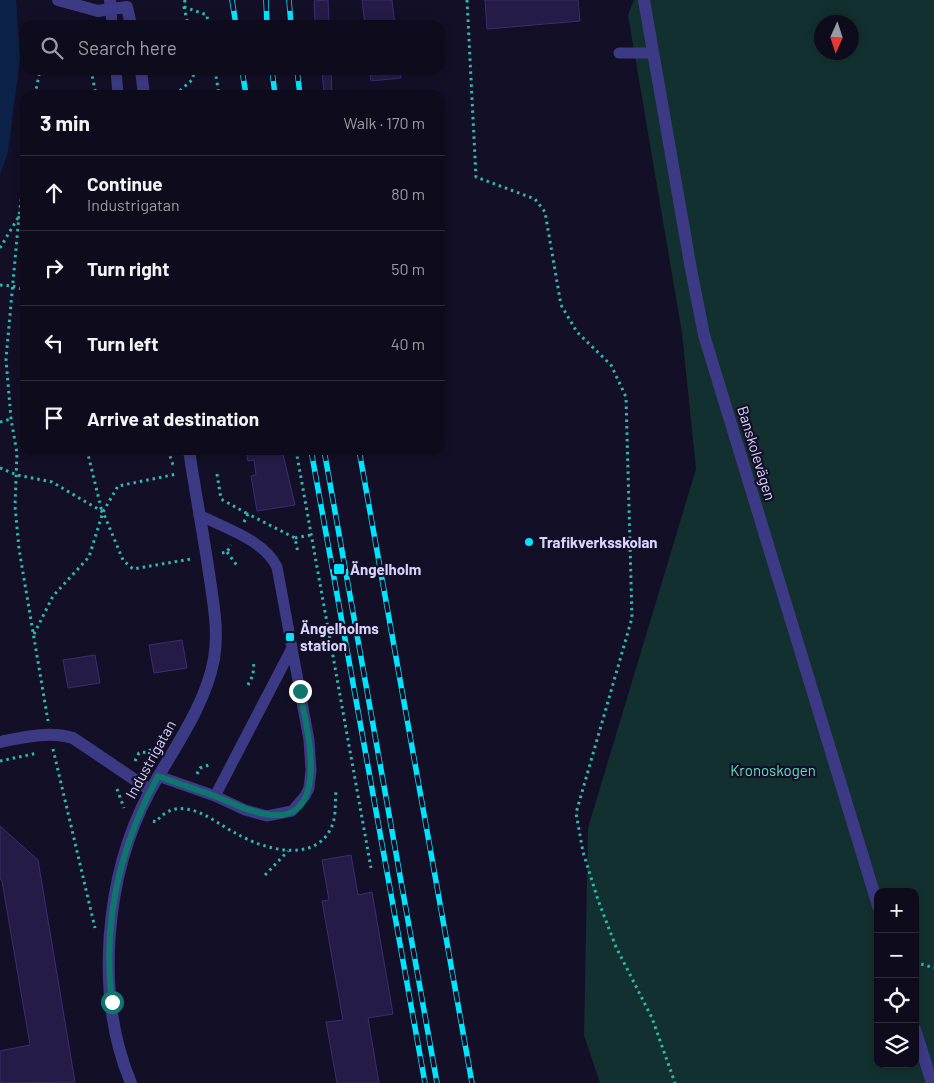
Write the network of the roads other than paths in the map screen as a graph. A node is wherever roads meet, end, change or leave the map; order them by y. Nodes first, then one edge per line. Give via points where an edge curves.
1 (58, 0) edge
2 (644, 0) edge
3 (111, 5) edge
4 (112, 20) edge
5 (130, 20) edge
6 (619, 53) dead end
7 (653, 53) junction
8 (116, 75) edge
9 (142, 75) edge
10 (118, 90) edge
11 (143, 90) edge
12 (189, 455) edge
13 (199, 515) junction
14 (292, 648) junction
15 (0, 742) edge
16 (158, 776) junction
17 (150, 790) junction
18 (215, 796) junction
19 (874, 893) edge
20 (919, 1042) edge
21 (132, 1083) edge
22 (932, 1083) edge

1 - 3 street via 98,11
2 - 7 street, Banskolevägen
3 - 4 lane
3 - 5 street via 127,7
6 - 7 lane
7 - 19 street, Banskolevägen via 704,335
8 - 10 lane
9 - 11 street
12 - 13 street, Industrigatan
13 - 14 lane via 261,548 273,560 279,574
13 - 16 street, Industrigatan via 212,595 216,636 214,657 193,716
14 - 18 lane
14 - 18 lane via 309,740 311,770 306,796 292,811 267,816
15 - 17 street via 50,735 74,738
16 - 17 street, Industrigatan
16 - 18 lane
17 - 21 street, Industrigatan via 120,866 109,953 112,1002 124,1069
20 - 22 street

